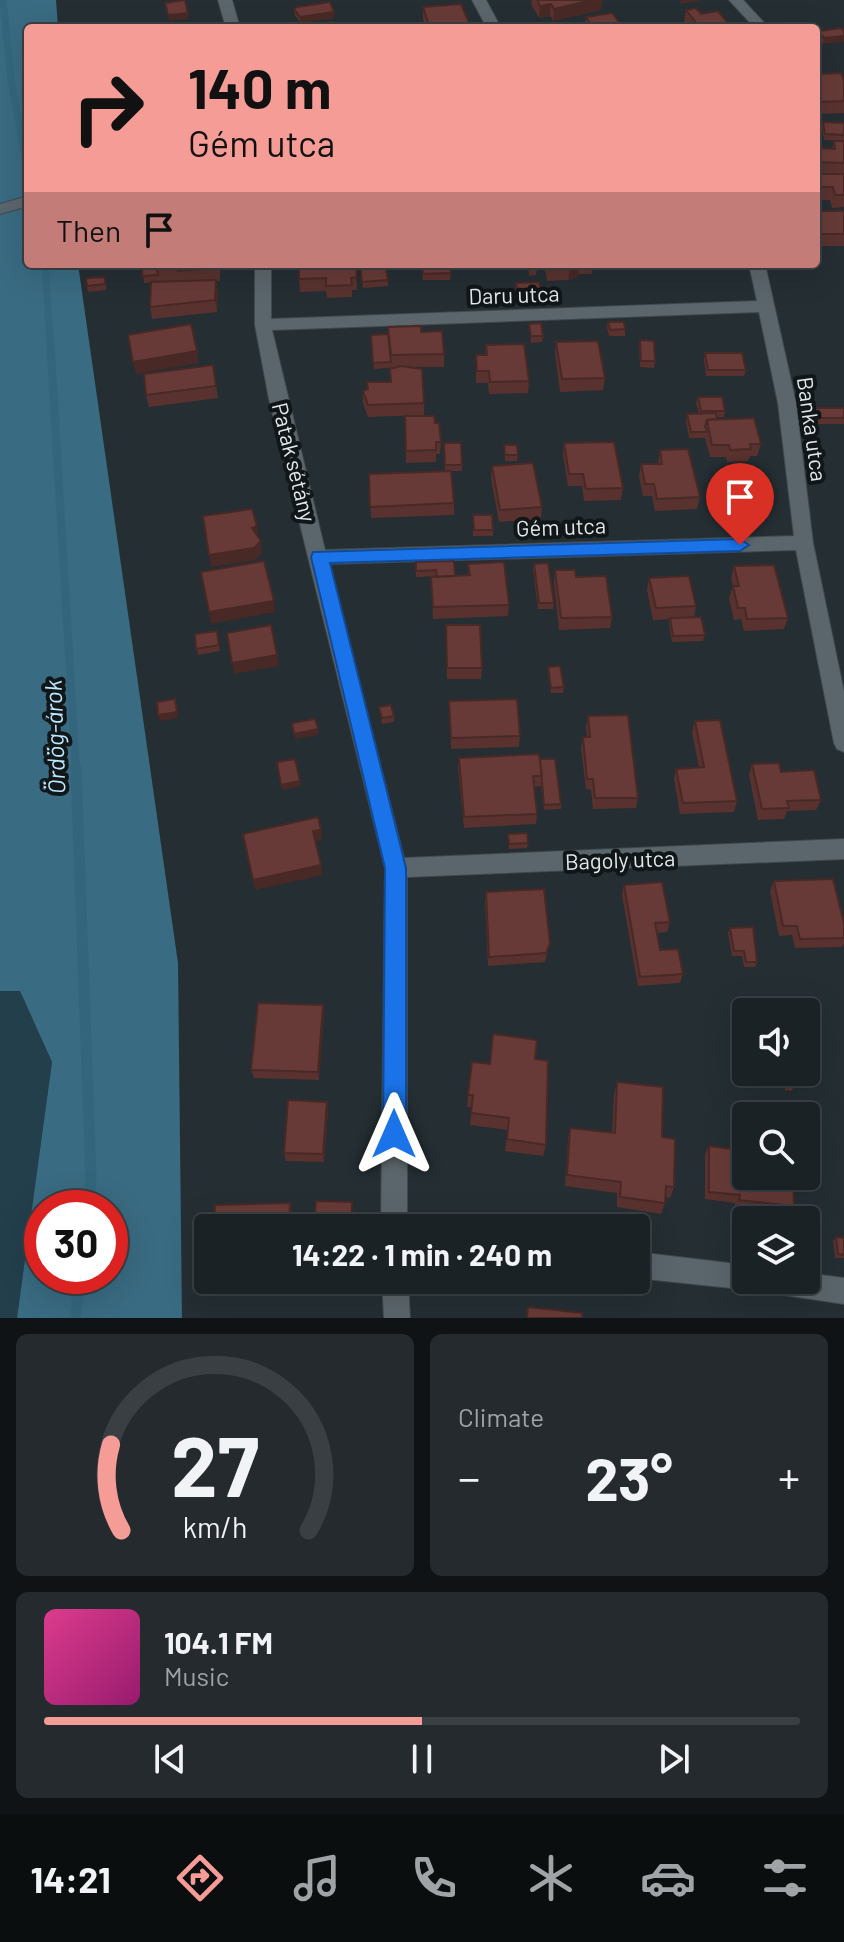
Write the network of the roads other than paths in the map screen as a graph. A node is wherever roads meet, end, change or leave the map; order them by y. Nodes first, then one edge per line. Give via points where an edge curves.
1 (225, 0) edge
2 (479, 0) edge
3 (736, 0) edge
4 (232, 24) edge
5 (492, 24) edge
6 (758, 24) edge
7 (24, 202) edge
8 (0, 209) edge
9 (263, 268) edge
10 (758, 268) edge
11 (766, 306) junction
12 (263, 325) junction
13 (804, 543) junction
14 (319, 557) junction
15 (844, 743) edge
16 (844, 849) edge
17 (396, 868) junction
18 (394, 1214) edge
19 (650, 1267) edge
20 (732, 1276) edge
21 (820, 1288) edge
22 (844, 1291) edge
23 (396, 1294) edge
24 (397, 1318) edge

1 - 4 street
2 - 5 street
3 - 6 street
7 - 8 street
9 - 12 street, Patak sétány
10 - 11 street, Banka utca
11 - 12 street, Daru utca
11 - 13 street, Banka utca via 787,403
12 - 14 street, Patak sétány
13 - 14 street, Gém utca
13 - 15 street, Banka utca
14 - 17 street, Patak sétány
16 - 17 street, Bagoly utca
17 - 18 street, Patak sétány
19 - 20 street
21 - 22 street
23 - 24 street

